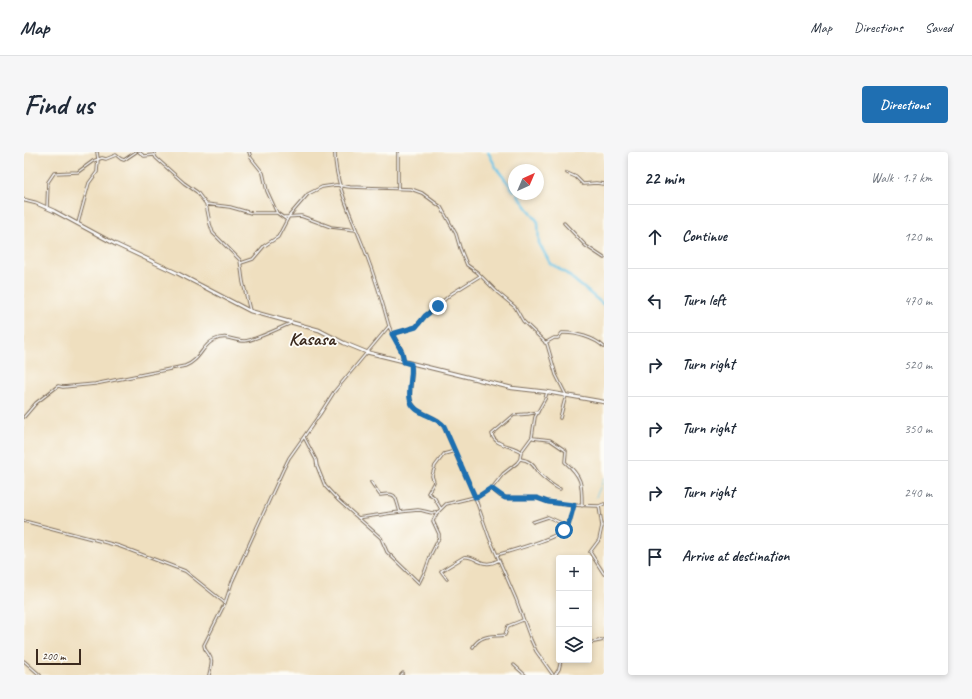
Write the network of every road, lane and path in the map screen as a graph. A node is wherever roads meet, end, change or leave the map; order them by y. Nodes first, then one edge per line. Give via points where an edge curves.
1 (97, 152) edge
2 (138, 152) edge
3 (249, 152) edge
4 (335, 152) edge
5 (398, 152) edge
6 (155, 153) edge
7 (98, 160) junction
8 (567, 173) dead end
9 (604, 184) edge
10 (341, 186) junction
11 (398, 189) junction
12 (24, 200) edge
13 (206, 204) junction
14 (47, 207) junction
15 (277, 213) junction
16 (289, 216) junction
17 (284, 217) junction
18 (287, 220) junction
19 (78, 223) junction
20 (564, 223) dead end
21 (356, 230) junction
22 (604, 258) edge
23 (241, 263) junction
24 (480, 276) junction
25 (250, 311) junction
26 (293, 323) junction
27 (389, 326) junction
28 (392, 334) junction
29 (550, 341) junction
30 (545, 342) junction
31 (548, 346) junction
32 (604, 346) edge
33 (366, 352) junction
34 (404, 362) junction
35 (411, 364) junction
36 (547, 392) junction
37 (566, 395) junction
38 (604, 402) edge
39 (538, 412) junction
40 (24, 417) edge
41 (560, 418) dead end
42 (304, 437) junction
43 (532, 438) junction
44 (455, 451) junction
45 (521, 452) junction
46 (520, 459) junction
47 (371, 482) dead end
48 (491, 488) junction
49 (560, 489) dead end
50 (475, 497) junction
51 (604, 504) edge
52 (574, 505) junction
53 (582, 506) junction
54 (599, 506) junction
55 (441, 509) junction
56 (400, 512) junction
57 (437, 513) junction
58 (358, 518) junction
59 (24, 522) edge
60 (533, 522) dead end
61 (568, 526) junction
62 (496, 555) junction
63 (499, 560) junction
64 (604, 574) edge
65 (447, 579) dead end
66 (225, 603) junction
67 (523, 620) junction
68 (604, 640) edge
69 (592, 642) edge
70 (473, 647) dead end
71 (24, 661) edge
72 (560, 663) edge
73 (514, 665) dead end
74 (403, 673) dead end
75 (40, 675) edge
76 (209, 675) edge
77 (401, 675) edge
78 (525, 675) edge
79 (554, 675) edge

1 - 7 street
2 - 6 street via 144,156
2 - 7 street via 126,160 116,155 106,160
3 - 15 street via 263,173 267,191
4 - 10 street
5 - 11 street
6 - 13 street via 154,156 197,192
7 - 14 street via 78,172 53,174 48,182
7 - 19 street via 97,172 89,183
8 - 9 street via 584,184
10 - 11 street
10 - 16 street via 328,185 310,192
10 - 21 street
11 - 24 street via 419,191 440,205 456,234 466,264
12 - 14 street
13 - 15 street via 251,213
13 - 23 street via 213,233 239,257
14 - 19 street
15 - 17 street
16 - 17 street
16 - 18 street
16 - 21 street via 301,216 331,227
17 - 18 street
18 - 23 street via 278,237 261,249 253,259
19 - 25 street
20 - 22 street via 586,246
21 - 27 street
23 - 25 street
24 - 28 street via 451,294 416,327
24 - 30 street via 515,307 523,320
25 - 26 street
26 - 33 street via 319,330
26 - 40 street via 245,341 227,337 213,340 194,362 177,369 95,384 58,386 36,403
27 - 28 street
27 - 33 street
28 - 34 street via 402,352
29 - 30 street
29 - 31 street
29 - 32 street via 563,333 573,333
30 - 31 street
31 - 37 street via 556,375
33 - 34 street
33 - 42 street via 331,396
34 - 35 street
35 - 36 street via 512,388
35 - 44 street via 411,402 417,410 442,424
36 - 37 street
36 - 39 street
37 - 38 street
37 - 41 street
39 - 43 street
39 - 45 street via 514,415 492,434 496,441
42 - 58 street via 325,486
42 - 66 street via 283,470
43 - 45 street
43 - 53 street via 550,440 566,452 565,462 574,470 581,482
44 - 50 street
44 - 55 street via 444,454 434,468 432,476 434,482 428,493 434,497
45 - 46 street
46 - 48 street
46 - 49 street via 530,462 554,487
47 - 56 street via 380,495 394,495
48 - 50 street
48 - 52 street via 505,498 537,498
50 - 55 street via 448,503
50 - 62 street
51 - 54 street
52 - 53 street
52 - 61 street
53 - 54 street
54 - 64 street via 602,526 599,540 590,552
55 - 57 street
56 - 57 street via 419,510
56 - 58 street
57 - 58 street via 433,521 439,538 419,583 387,552 381,538
59 - 66 street via 119,546 185,572
60 - 61 street via 548,517
61 - 62 street via 544,540
62 - 63 street
63 - 65 street via 485,563 464,557 442,570
63 - 67 street
66 - 76 street via 204,645 212,660
67 - 70 street via 508,626 505,635 486,637 478,640
67 - 79 street via 534,646
68 - 69 street
71 - 75 street
72 - 79 street
73 - 78 street
74 - 77 street

